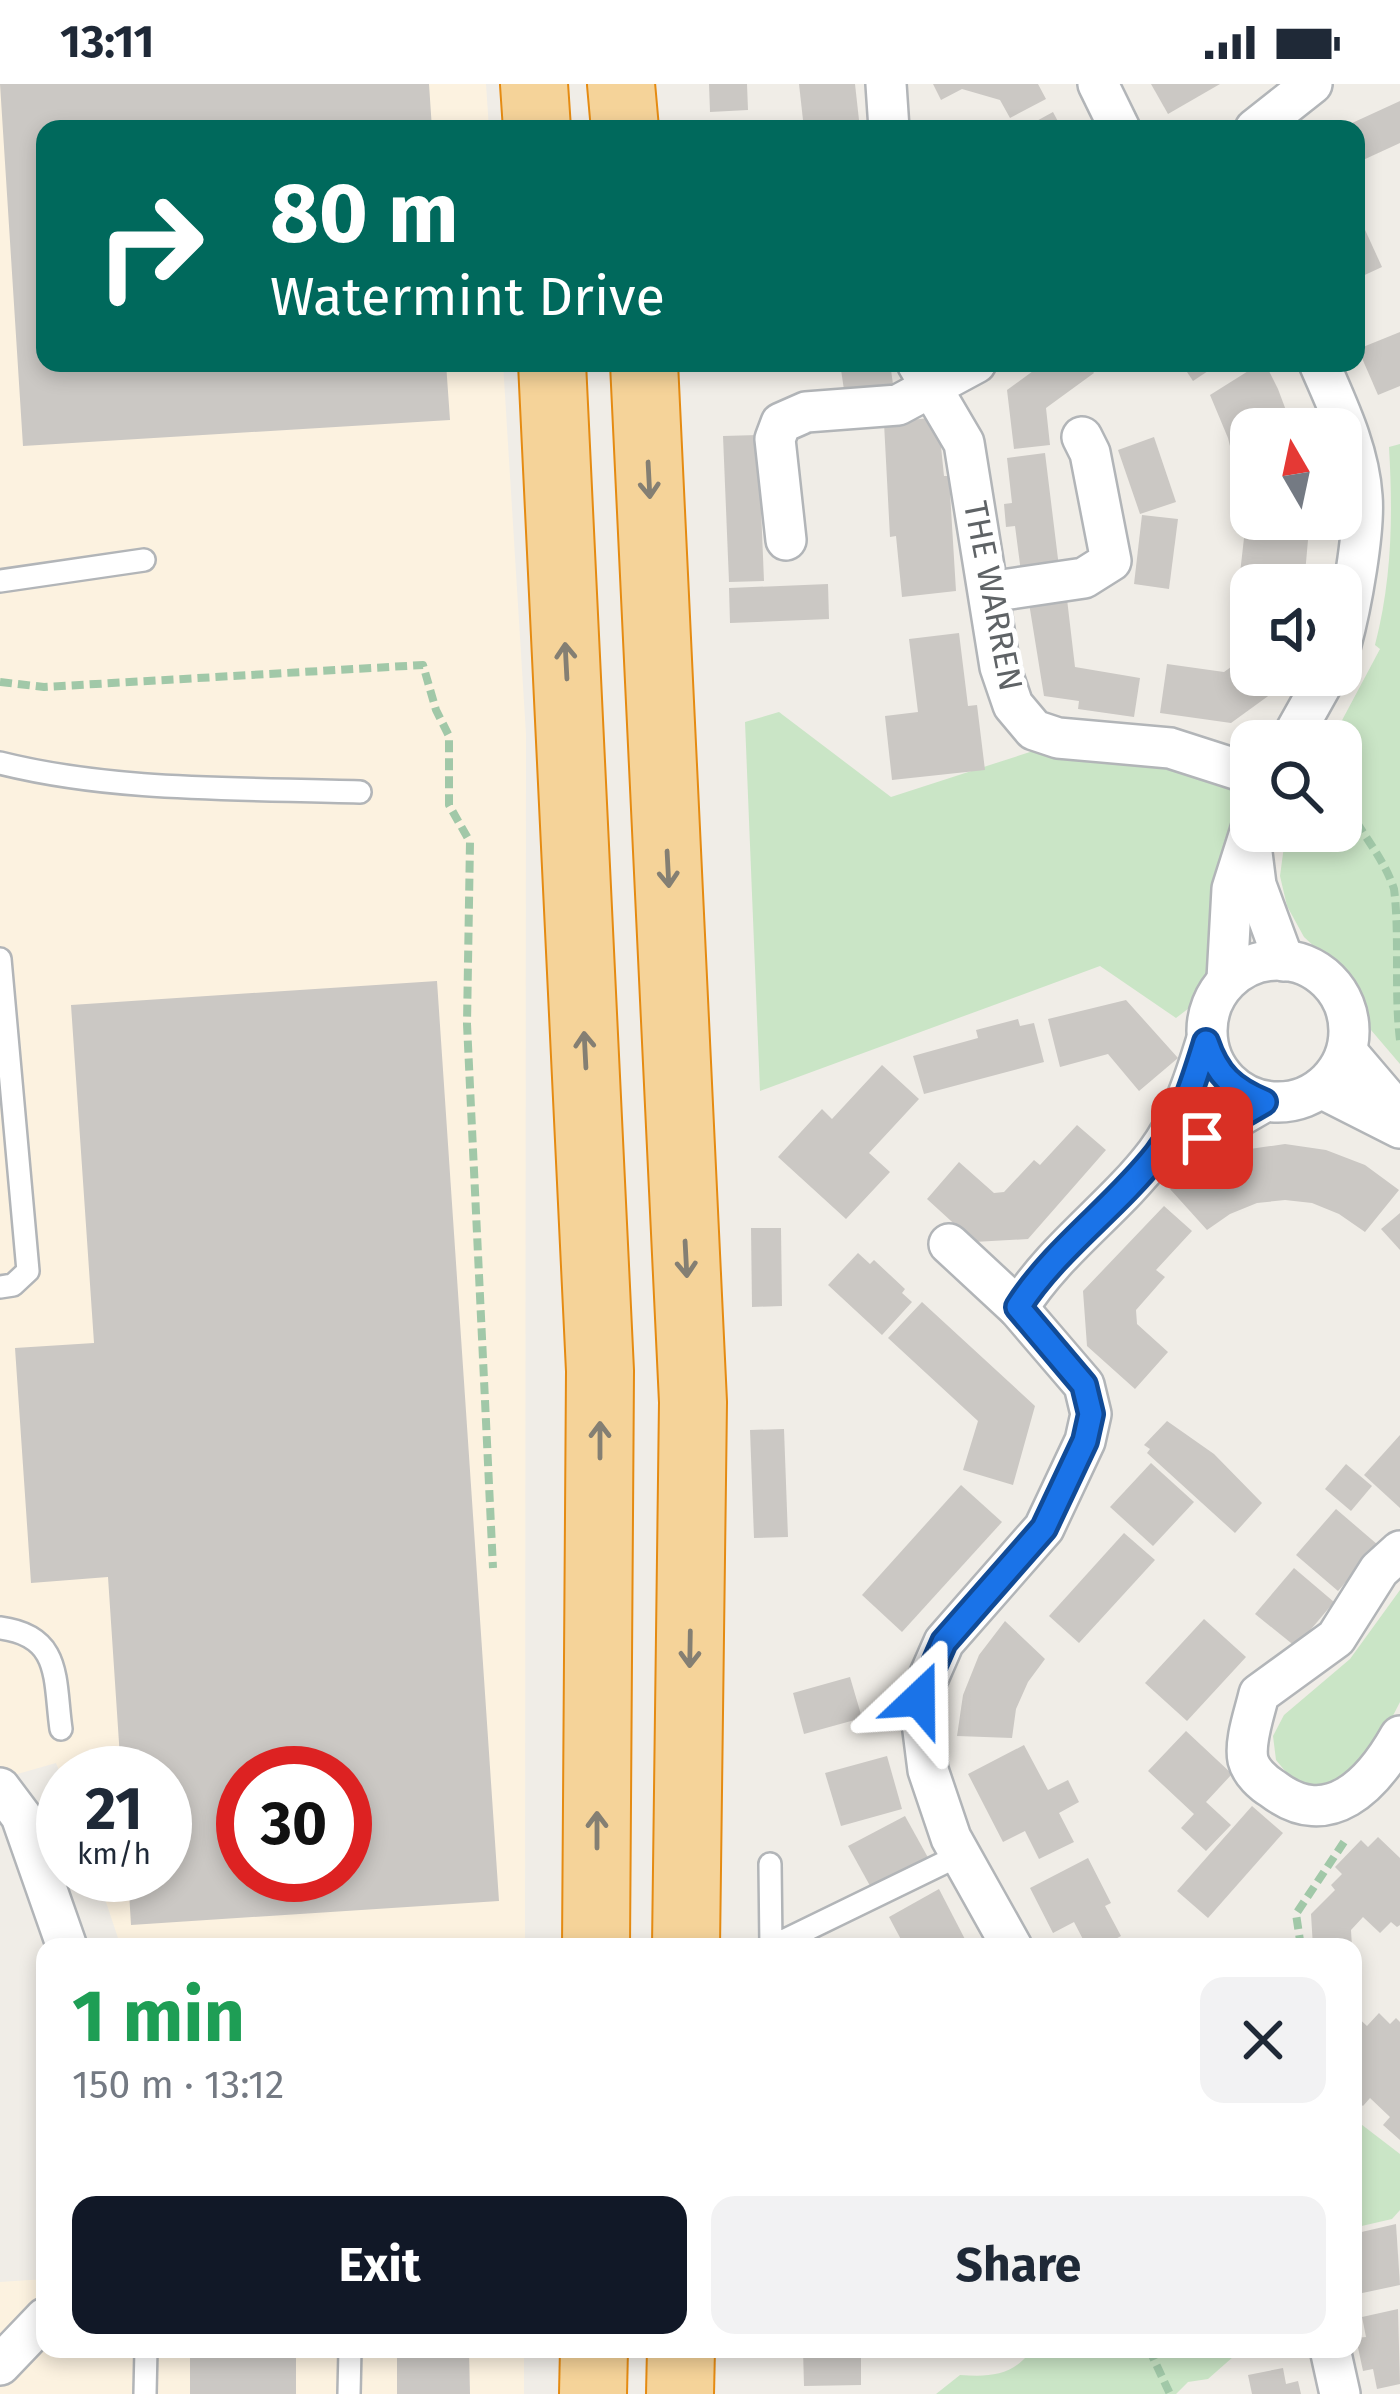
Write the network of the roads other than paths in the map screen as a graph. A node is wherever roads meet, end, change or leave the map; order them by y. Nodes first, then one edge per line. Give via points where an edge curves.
1 (534, 84) edge
2 (621, 84) edge
3 (886, 84) edge
4 (1098, 84) edge
5 (1312, 84) edge
6 (536, 120) edge
7 (624, 120) edge
8 (888, 120) edge
9 (1116, 120) edge
10 (1266, 120) edge
11 (552, 372) edge
12 (644, 372) edge
13 (1323, 372) edge
14 (923, 376) edge
15 (1082, 437) dead end
16 (786, 540) dead end
17 (144, 560) dead end
18 (1355, 564) edge
19 (0, 581) edge
20 (989, 592) junction
21 (0, 763) edge
22 (1230, 767) edge
23 (360, 792) dead end
24 (1243, 852) edge
25 (1252, 852) edge
26 (0, 959) edge
27 (1284, 961) junction
28 (1227, 979) junction
29 (1206, 1042) junction
30 (1347, 1052) junction
31 (1322, 1088) junction
32 (1264, 1102) junction
33 (1400, 1114) edge
34 (1400, 1128) edge
35 (1156, 1155) junction
36 (949, 1244) dead end
37 (0, 1287) edge
38 (1018, 1307) junction
39 (1400, 1551) edge
40 (0, 1628) edge
41 (62, 1729) dead end
42 (1400, 1736) edge
43 (0, 1788) edge
44 (961, 1855) junction
45 (770, 1864) dead end
46 (64, 1938) edge
47 (596, 1938) edge
48 (686, 1938) edge
49 (771, 1938) edge
50 (790, 1938) edge
51 (1007, 1938) edge
52 (36, 2327) edge
53 (146, 2358) edge
54 (350, 2358) edge
55 (594, 2358) edge
56 (681, 2358) edge
57 (1332, 2358) edge
58 (0, 2365) edge
59 (146, 2394) edge
60 (349, 2394) edge
61 (593, 2394) edge
62 (680, 2394) edge
63 (1340, 2394) edge

1 - 6 highway
2 - 7 highway
3 - 8 street
4 - 9 street
5 - 10 street
47 -> 11 highway via 600,1371
12 -> 48 highway via 693,1402
13 - 18 street via 1363,497
14 - 16 street via 898,405 806,412 781,423 775,439
14 - 20 street, THE WARREN via 964,443
15 - 20 street via 1111,562 1084,578
17 - 19 lane
20 - 22 street, THE WARREN via 1000,667 1013,705 1034,730 1170,748
21 - 23 lane via 151,785
24 - 28 street via 1232,889
25 - 27 street
26 - 37 lane via 28,1271
27 - 28 street
27 - 30 street via 1310,966 1342,998
28 - 29 street via 1207,1017
29 - 32 street via 1226,1082
29 - 35 street
30 - 31 street
30 - 33 street
31 - 32 street via 1299,1100
31 - 34 street
32 - 35 street
35 - 38 street via 1040,1273
36 - 38 street
38 - 44 street via 1084,1385 1091,1414 1044,1528 944,1642 919,1699 928,1770
39 - 42 street via 1378,1570 1336,1638 1259,1694 1248,1760 1287,1800 1314,1808 1346,1799 1380,1772
40 - 41 lane via 33,1637 51,1653
43 - 46 street via 21,1816
44 - 50 lane
44 - 51 street
45 - 49 lane
52 - 58 street
53 - 59 lane
54 - 60 lane
55 - 61 highway
56 - 62 highway
57 - 63 street

